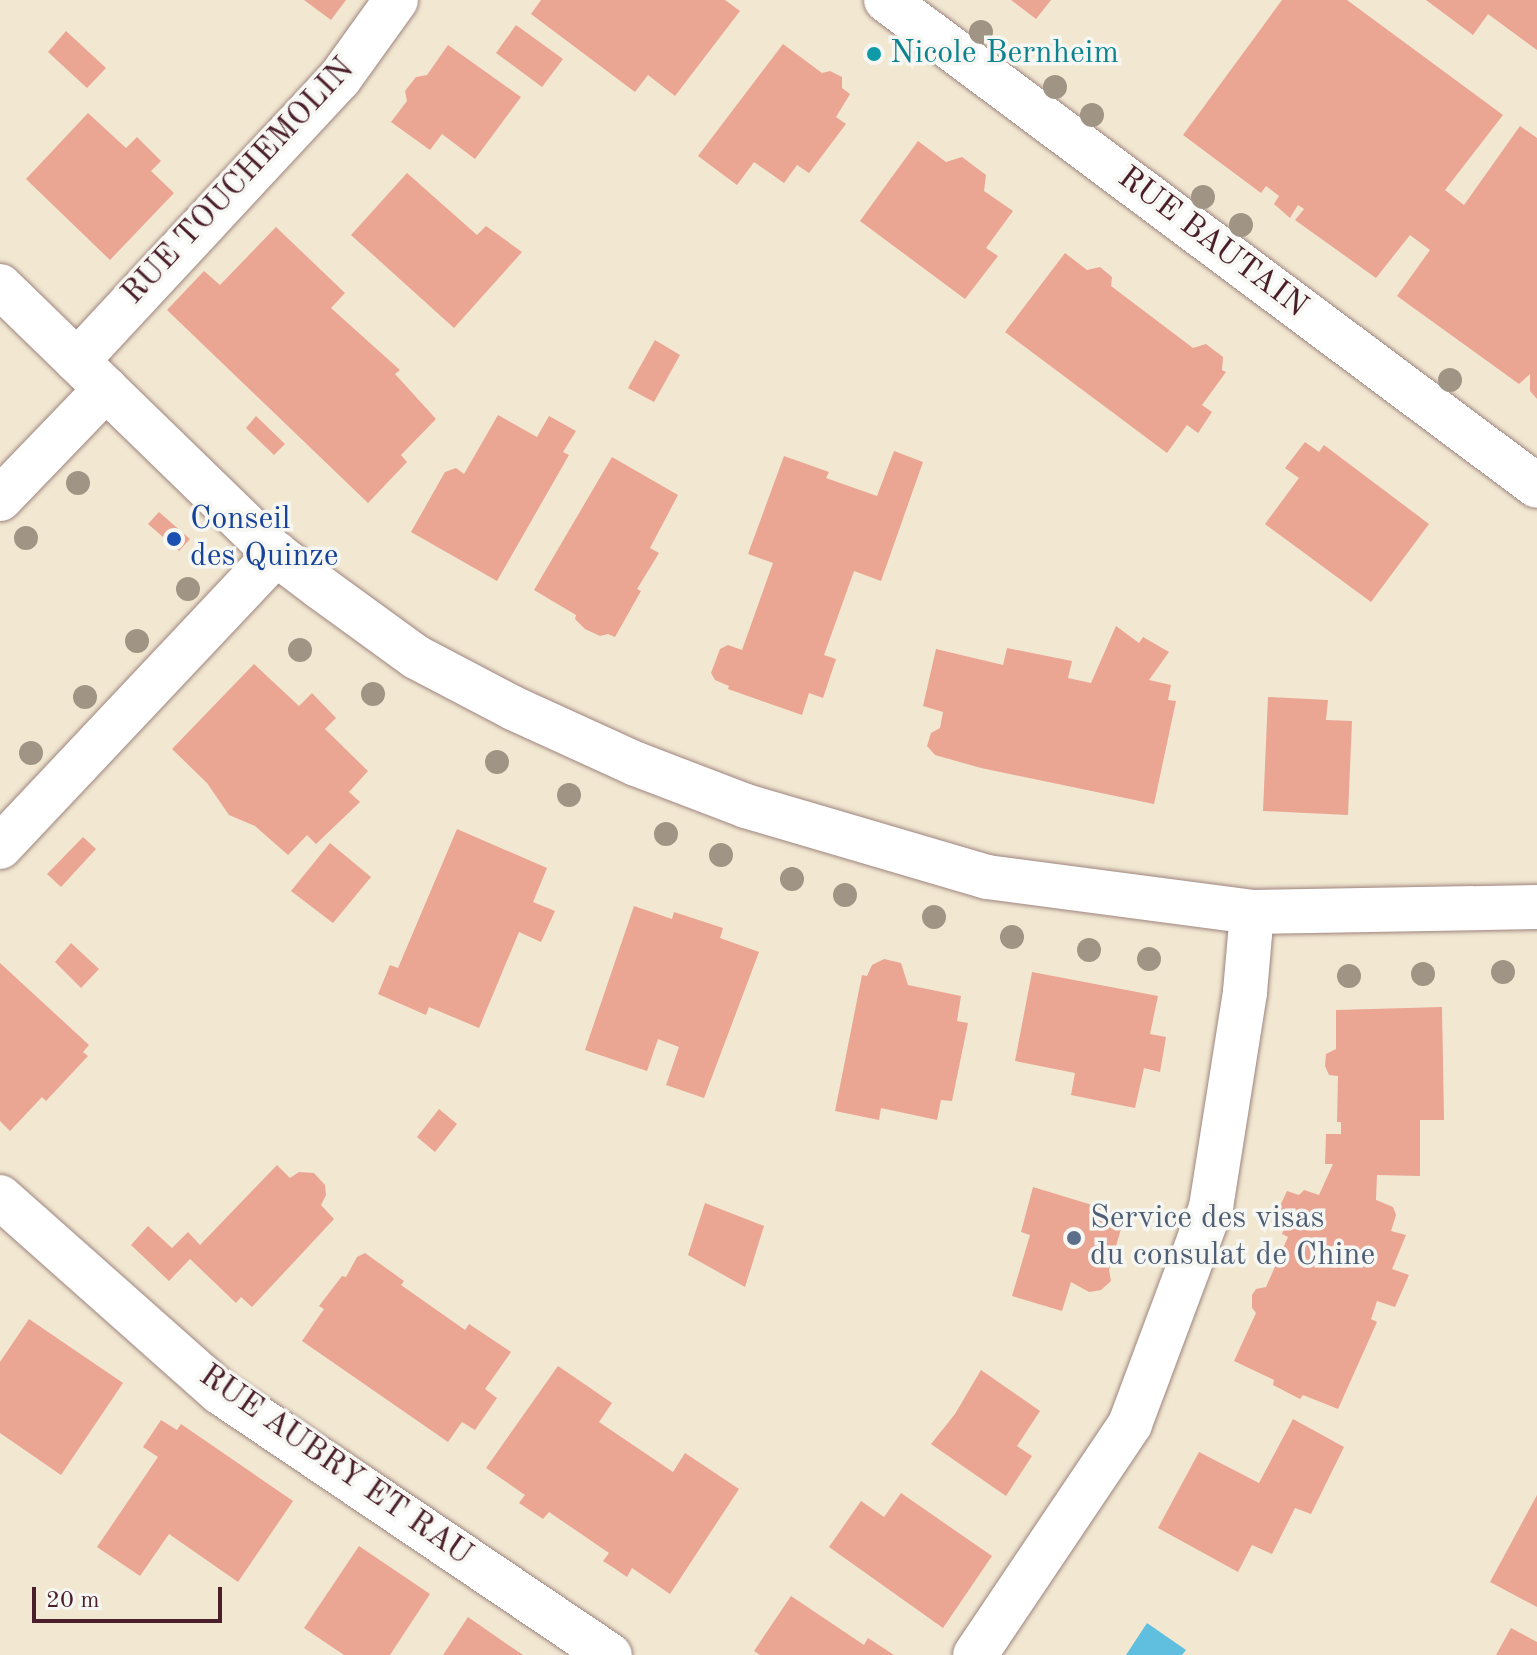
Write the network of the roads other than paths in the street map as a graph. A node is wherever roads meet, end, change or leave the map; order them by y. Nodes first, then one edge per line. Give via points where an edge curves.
1 (396, 0) edge
2 (886, 0) edge
3 (0, 286) edge
4 (91, 375) junction
5 (1537, 486) edge
6 (0, 499) edge
7 (276, 554) junction
8 (0, 847) edge
9 (1537, 907) edge
10 (1252, 912) junction
11 (0, 1197) edge
12 (610, 1655) edge
13 (975, 1655) edge

1 - 4 street, RUE TOUCHEMOLIN via 340,78
2 - 5 street, RUE BAUTAIN
3 - 4 street
4 - 6 street, RUE TOUCHEMOLIN
4 - 7 street
7 - 8 street
7 - 10 street via 416,657 540,721 746,806 987,877
9 - 10 street
10 - 13 street via 1245,992 1206,1222 1130,1424
11 - 12 street, RUE AUBRY ET RAU via 221,1393

